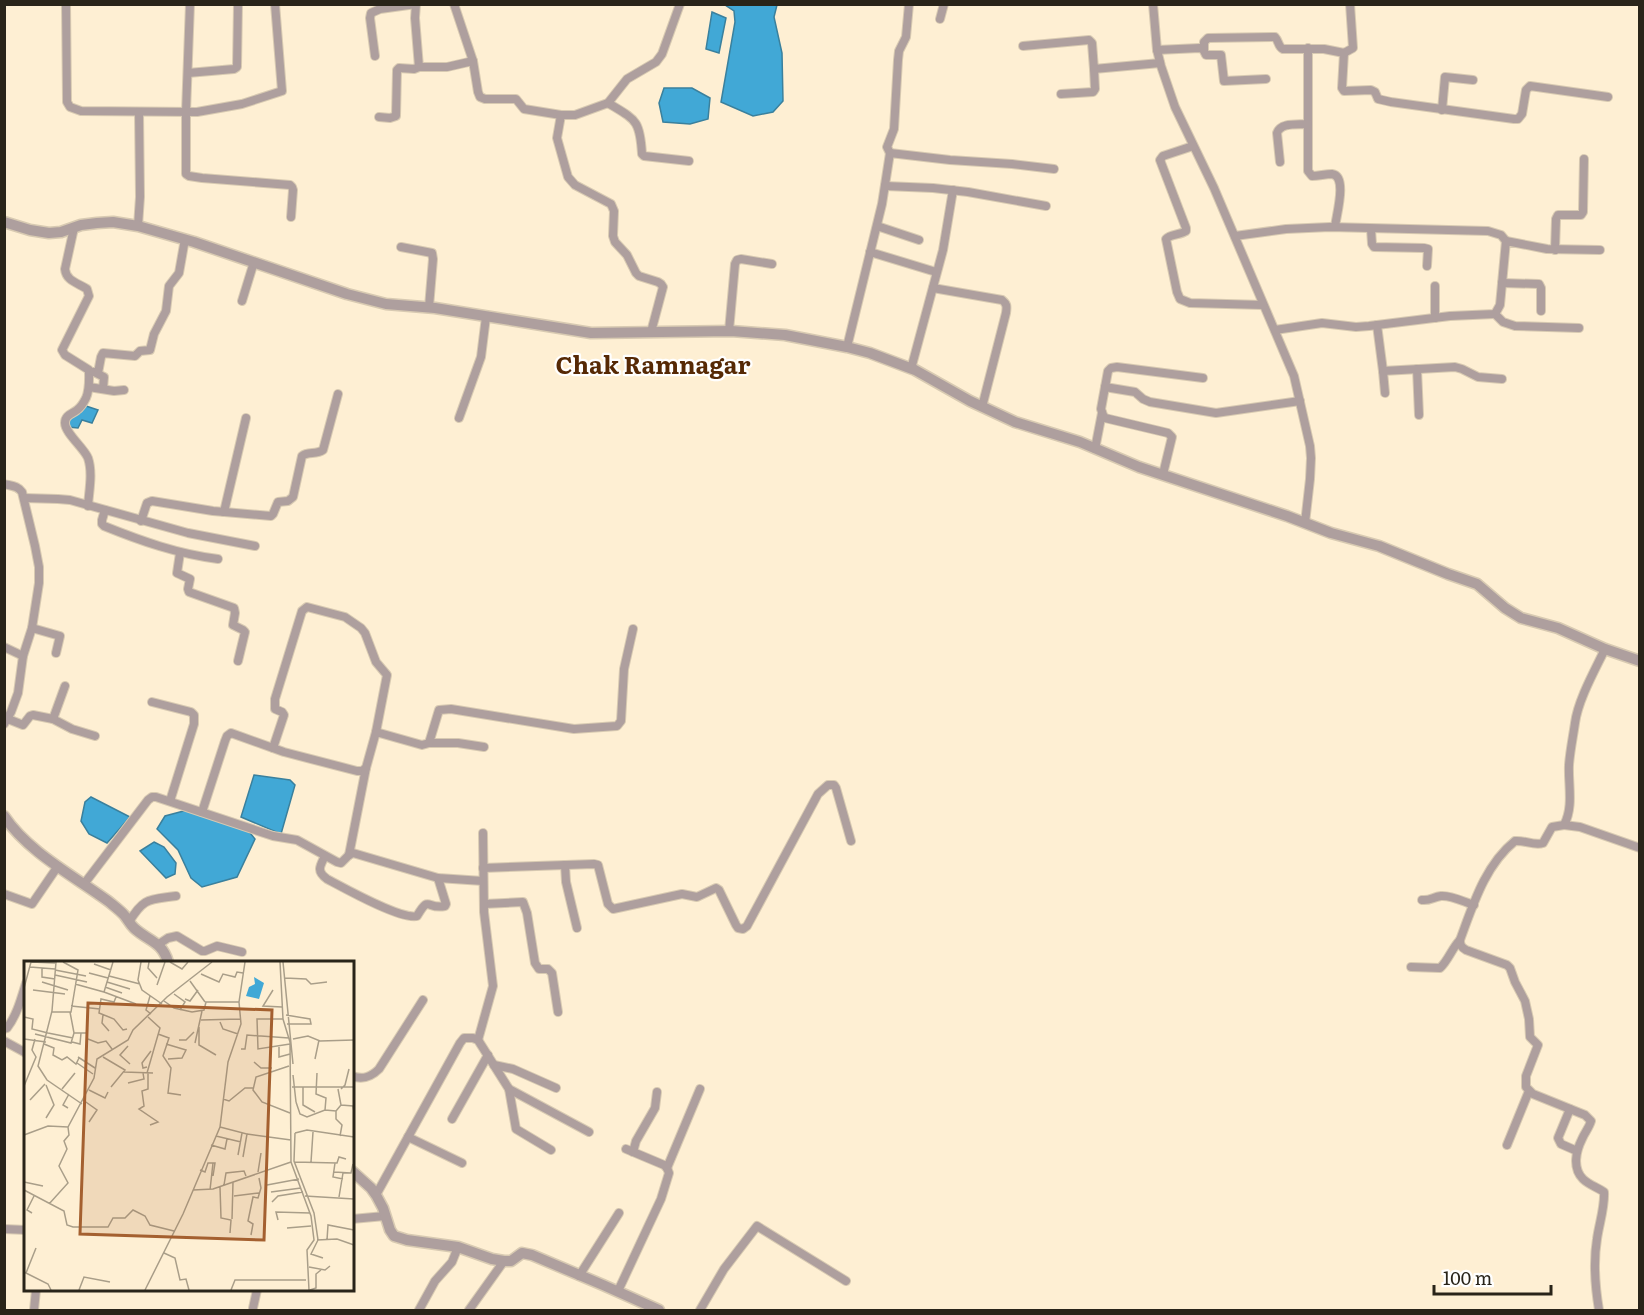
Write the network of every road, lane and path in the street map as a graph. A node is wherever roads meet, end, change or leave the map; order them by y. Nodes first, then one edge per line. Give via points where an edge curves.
1 (66, 4) edge
2 (189, 4) edge
3 (238, 4) edge
4 (275, 4) edge
5 (454, 4) edge
6 (680, 4) edge
7 (909, 4) edge
8 (944, 4) edge
9 (1153, 4) edge
10 (1350, 4) edge
11 (939, 19) dead end
12 (1023, 46) dead end
13 (1308, 48) junction
14 (1157, 50) junction
15 (1204, 50) junction
16 (1344, 53) junction
17 (375, 56) dead end
18 (473, 61) junction
19 (1160, 63) junction
20 (419, 67) junction
21 (1094, 69) junction
22 (188, 73) junction
23 (1266, 79) dead end
24 (1473, 80) dead end
25 (1061, 94) dead end
26 (1608, 97) dead end
27 (608, 103) junction
28 (1442, 110) junction
29 (139, 112) junction
30 (186, 112) junction
31 (561, 115) junction
32 (379, 117) dead end
33 (1308, 124) junction
34 (1193, 146) junction
35 (890, 153) junction
36 (1584, 159) dead end
37 (689, 161) dead end
38 (1280, 162) dead end
39 (1054, 170) dead end
40 (885, 186) junction
41 (953, 190) junction
42 (1046, 206) dead end
43 (291, 217) dead end
44 (4, 222) edge
45 (138, 226) junction
46 (877, 226) junction
47 (1335, 227) junction
48 (74, 228) junction
49 (1371, 229) junction
50 (1235, 236) junction
51 (185, 240) junction
52 (920, 240) dead end
53 (1506, 241) junction
54 (401, 247) dead end
55 (1555, 250) junction
56 (1600, 250) dead end
57 (870, 252) junction
58 (254, 262) junction
59 (772, 264) dead end
60 (1427, 266) dead end
61 (936, 272) junction
62 (1502, 283) junction
63 (1435, 286) dead end
64 (933, 288) junction
65 (242, 301) dead end
66 (1263, 304) junction
67 (429, 307) junction
68 (1541, 311) dead end
69 (1495, 314) junction
70 (486, 317) junction
71 (1435, 318) junction
72 (1377, 325) junction
73 (1579, 328) dead end
74 (1275, 330) junction
75 (729, 331) junction
76 (651, 332) junction
77 (847, 347) junction
78 (911, 369) junction
79 (1417, 369) junction
80 (1383, 371) junction
81 (94, 372) junction
82 (1203, 378) dead end
83 (1502, 379) dead end
84 (89, 387) junction
85 (1105, 387) junction
86 (102, 389) junction
87 (124, 390) dead end
88 (1385, 393) dead end
89 (338, 394) dead end
90 (1300, 401) junction
91 (982, 407) junction
92 (1102, 414) junction
93 (1419, 415) dead end
94 (246, 418) dead end
95 (459, 418) dead end
96 (1095, 449) junction
97 (1163, 474) junction
98 (4, 484) edge
99 (24, 498) junction
100 (88, 506) junction
101 (105, 510) junction
102 (224, 512) junction
103 (141, 521) junction
104 (1305, 523) junction
105 (255, 546) dead end
106 (180, 553) junction
107 (218, 559) dead end
108 (32, 628) junction
109 (633, 629) dead end
110 (4, 647) edge
111 (1605, 649) junction
112 (56, 653) dead end
113 (23, 656) junction
114 (238, 661) dead end
115 (1640, 661) edge
116 (65, 686) dead end
117 (152, 702) dead end
118 (53, 719) junction
119 (6, 722) edge
120 (376, 732) junction
121 (94, 736) dead end
122 (429, 743) junction
123 (484, 747) dead end
124 (273, 748) junction
125 (366, 768) junction
126 (170, 801) junction
127 (202, 812) junction
128 (4, 816) edge
129 (1564, 825) junction
130 (483, 833) dead end
131 (851, 841) dead end
132 (1640, 848) edge
133 (349, 855) junction
134 (325, 856) junction
135 (565, 865) junction
136 (58, 866) junction
137 (483, 868) junction
138 (438, 878) junction
139 (483, 882) junction
140 (84, 884) junction
141 (4, 894) edge
142 (176, 896) dead end
143 (1422, 900) dead end
144 (484, 904) junction
145 (1473, 905) junction
146 (129, 922) junction
147 (577, 928) dead end
148 (1461, 940) junction
149 (159, 944) junction
150 (242, 952) dead end
151 (168, 961) edge
152 (1411, 967) dead end
153 (24, 991) edge
154 (423, 999) dead end
155 (558, 1012) dead end
156 (4, 1029) edge
157 (478, 1040) junction
158 (4, 1041) edge
159 (24, 1052) edge
160 (488, 1055) junction
161 (494, 1065) junction
162 (354, 1076) edge
163 (556, 1088) dead end
164 (508, 1089) junction
165 (700, 1089) dead end
166 (1529, 1091) junction
167 (657, 1092) dead end
168 (1570, 1109) junction
169 (452, 1119) dead end
170 (589, 1132) dead end
171 (408, 1137) junction
172 (1507, 1145) dead end
173 (551, 1150) dead end
174 (1577, 1150) junction
175 (462, 1163) dead end
176 (667, 1168) junction
177 (354, 1173) edge
178 (376, 1195) junction
179 (619, 1213) dead end
180 (385, 1216) junction
181 (354, 1219) edge
182 (4, 1229) edge
183 (24, 1230) edge
184 (458, 1247) junction
185 (504, 1261) junction
186 (579, 1275) junction
187 (846, 1281) dead end
188 (36, 1291) edge
189 (257, 1291) edge
190 (618, 1291) junction
191 (253, 1308) dead end
192 (34, 1311) edge
193 (419, 1311) edge
194 (469, 1311) edge
195 (659, 1311) edge
196 (700, 1311) edge
197 (1599, 1311) edge

1 - 29 street via 70,107 81,111
2 - 22 street
3 - 22 street via 237,67
4 - 30 street via 282,91 242,104
5 - 18 street
6 - 27 street via 657,62 627,79
7 - 35 street via 906,37 899,51 894,129 887,147
8 - 11 street
9 - 14 street
10 - 16 street via 1353,48
12 - 21 street via 1091,40
13 - 15 street via 1283,50 1275,38 1213,38 1206,40
13 - 16 street
13 - 33 street
14 - 15 street
14 - 19 street
15 - 23 street via 1206,55 1221,55 1224,81
16 - 28 street via 1344,91 1371,90 1378,99
17 - 20 street via 371,13 416,4
18 - 20 street via 447,67
18 - 31 street via 482,98 516,99 524,109
19 - 21 street
19 - 34 street
20 - 32 street via 397,70 396,116
21 - 25 street via 1093,92
22 - 30 street
24 - 28 street via 1445,77
26 - 28 street via 1530,86 1518,119
27 - 31 street via 583,113
27 - 37 street via 637,123 644,156
29 - 30 street
29 - 45 street
30 - 43 street via 186,174 290,185
31 - 76 street via 557,138 568,177 611,204 615,242 639,276 663,287
33 - 38 street via 1278,129
33 - 47 street via 1308,171 1317,176 1335,175 1340,182
34 - 50 street
34 - 66 street via 1160,160 1186,228 1166,239 1180,299 1190,303
35 - 39 street
35 - 40 street
36 - 55 street via 1583,212 1557,217
40 - 41 street
40 - 46 street
41 - 42 street
41 - 61 street
44 - 48 street via 49,233
45 - 48 street via 113,222
45 - 51 street
46 - 52 street
46 - 57 street
47 - 49 street
47 - 50 street
48 - 81 street via 66,274 89,293 62,350
49 - 53 street via 1488,231
49 - 60 street via 1374,247 1428,249
50 - 66 street
51 - 58 street
51 - 81 street via 179,273 169,286 166,311 150,350 133,356 104,353
53 - 55 street
53 - 62 street
54 - 67 street via 432,253
55 - 56 street
57 - 61 street
57 - 77 street
58 - 65 street
58 - 67 street via 376,303
59 - 75 street via 737,260
61 - 64 street
62 - 68 street via 1539,284
62 - 69 street
63 - 71 street
64 - 78 street
64 - 91 street via 1006,303
66 - 74 street
67 - 70 street
69 - 71 street
69 - 73 street via 1515,326
70 - 76 street via 591,333
70 - 95 street via 481,357
71 - 72 street
72 - 74 street via 1322,324
72 - 80 street
74 - 90 street
75 - 76 street
75 - 77 street via 785,335
77 - 78 street
78 - 91 street
79 - 80 street
79 - 83 street via 1455,367 1478,377
79 - 93 street
80 - 88 street
81 - 84 street
81 - 86 street via 104,377
82 - 85 street via 1117,367 1108,371
84 - 86 street
84 - 100 street via 82,405 68,415 65,423 88,460
85 - 90 street via 1135,392 1150,402 1216,413
85 - 92 street
86 - 87 street
89 - 102 street via 325,446 319,453 302,456 291,500 278,502 271,516
90 - 104 street via 1311,458
91 - 96 street
92 - 96 street
92 - 97 street via 1109,420 1171,434
94 - 102 street
96 - 97 street
97 - 104 street
98 - 99 street via 20,488
99 - 100 street via 58,499
99 - 108 street via 39,576
100 - 101 street
101 - 103 street
101 - 106 street via 104,526
102 - 103 street via 152,501 147,503
103 - 105 street
104 - 111 street via 1379,546 1477,584 1513,614
106 - 107 street
106 - 114 street via 177,573 189,579 189,592 234,608 233,626 245,632
108 - 112 street via 60,636
108 - 113 street
109 - 122 street via 624,669 620,724 574,729 439,710
110 - 113 street
111 - 115 street
111 - 129 street via 1575,722 1569,764 1569,812
113 - 119 street via 18,693
116 - 118 street
117 - 126 street via 194,715
118 - 119 street via 31,715 23,725
118 - 121 street
120 - 122 street via 422,745
120 - 124 street via 387,675 376,662 365,633 345,617 307,607 302,611 275,699 275,709 284,715
120 - 125 street
122 - 123 street
124 - 125 street via 346,770
124 - 127 street via 231,733 227,736
125 - 133 street
126 - 127 street
126 - 140 street via 156,797 148,800
127 - 134 street via 297,840
128 - 136 street via 13,829
129 - 132 street via 1581,827
129 - 145 street via 1552,827 1544,843 1521,841 1509,846 1491,869
130 - 137 street
131 - 135 street via 836,788 828,785 818,795 743,929 736,925 716,888 697,897 682,894 613,909 608,904 598,866
133 - 134 street via 341,863
133 - 138 street
134 - 138 street via 321,875 411,917 417,916 426,904 445,906
135 - 137 street
135 - 147 street
136 - 140 street
136 - 141 street via 32,904
137 - 139 street
138 - 139 street
139 - 144 street
140 - 146 street
142 - 146 street via 141,904
143 - 145 street via 1447,896
144 - 155 street via 523,902 535,963 539,969 552,973
144 - 157 street via 493,986
145 - 148 street
146 - 149 street
148 - 152 street via 1440,968
148 - 166 street via 1462,948 1508,965 1524,997 1530,1037 1538,1046 1525,1080
149 - 150 street via 177,936 205,951 217,946
149 - 151 street
153 - 156 street via 13,1019
154 - 162 street via 379,1069 364,1078
157 - 160 street
157 - 171 street via 464,1038 460,1043
158 - 159 street
160 - 161 street
160 - 169 street
161 - 163 street
161 - 164 street
164 - 170 street
164 - 173 street via 516,1129
165 - 176 street
166 - 168 street
166 - 172 street
167 - 176 street via 655,1108 630,1150
168 - 174 street via 1558,1137 1561,1144
168 - 174 street via 1591,1121
171 - 175 street
171 - 178 street
174 - 197 street via 1581,1177 1604,1192 1596,1243
176 - 190 street via 668,1180 661,1199
177 - 178 street
178 - 180 street
179 - 186 street
180 - 181 street
180 - 184 street via 394,1236
182 - 183 street
184 - 185 street
184 - 193 street
185 - 186 street via 522,1253
185 - 194 street
186 - 190 street
187 - 196 street via 756,1226 724,1269
188 - 192 street
189 - 191 street
190 - 195 street

